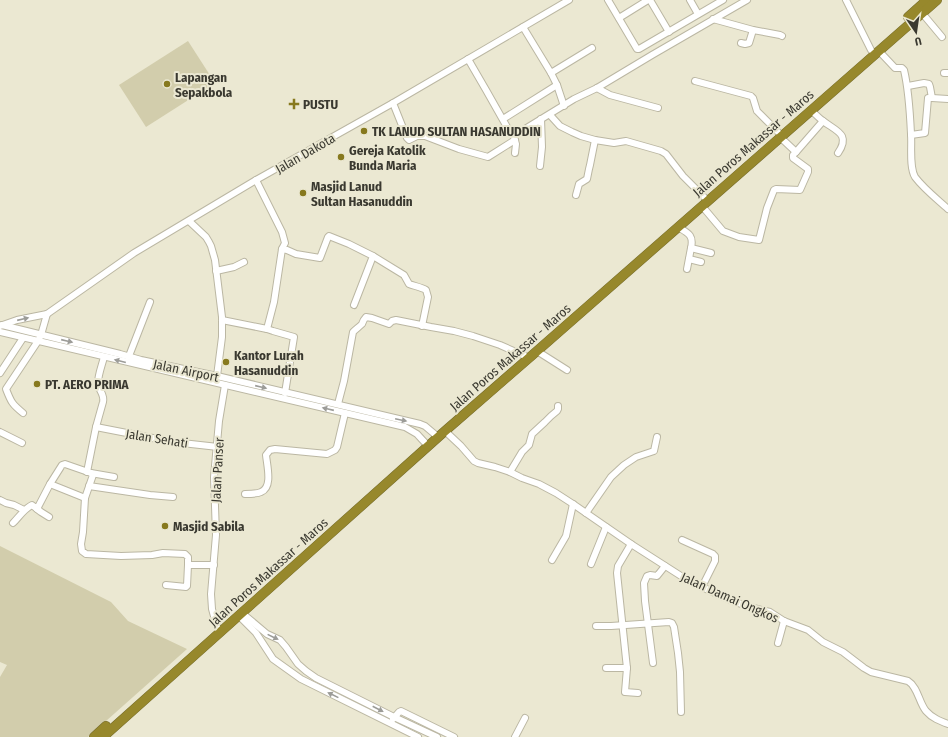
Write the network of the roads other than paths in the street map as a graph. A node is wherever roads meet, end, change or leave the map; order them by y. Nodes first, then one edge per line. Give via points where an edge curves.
1 (568, 0) edge
2 (608, 0) edge
3 (649, 0) edge
4 (690, 0) edge
5 (723, 0) edge
6 (747, 0) edge
7 (846, 0) edge
8 (927, 0) edge
9 (937, 0) edge
10 (922, 13) junction
11 (698, 14) junction
12 (619, 18) junction
13 (713, 20) junction
14 (523, 27) junction
15 (753, 30) junction
16 (669, 32) junction
17 (782, 36) dead end
18 (942, 37) dead end
19 (741, 43) dead end
20 (592, 48) dead end
21 (875, 50) junction
22 (468, 59) junction
23 (551, 73) junction
24 (694, 81) dead end
25 (557, 85) junction
26 (908, 86) junction
27 (597, 88) junction
28 (932, 98) junction
29 (948, 99) edge
30 (393, 103) junction
31 (564, 106) junction
32 (658, 108) dead end
33 (811, 110) junction
34 (550, 115) junction
35 (503, 119) junction
36 (541, 120) junction
37 (823, 121) junction
38 (779, 135) junction
39 (911, 135) junction
40 (514, 137) junction
41 (595, 140) junction
42 (796, 152) junction
43 (515, 153) dead end
44 (838, 153) dead end
45 (540, 166) dead end
46 (256, 180) junction
47 (576, 195) dead end
48 (704, 197) junction
49 (702, 206) junction
50 (948, 210) edge
51 (689, 214) junction
52 (189, 221) junction
53 (678, 227) junction
54 (691, 248) junction
55 (282, 250) junction
56 (711, 253) dead end
57 (373, 256) junction
58 (689, 258) junction
59 (244, 262) dead end
60 (701, 262) dead end
61 (687, 268) dead end
62 (216, 271) junction
63 (150, 302) dead end
64 (354, 306) dead end
65 (47, 314) junction
66 (222, 320) junction
67 (1, 326) edge
68 (422, 326) junction
69 (267, 329) junction
70 (0, 332) edge
71 (23, 338) junction
72 (39, 338) junction
73 (537, 351) junction
74 (129, 356) junction
75 (524, 356) junction
76 (104, 357) junction
77 (139, 362) junction
78 (567, 370) dead end
79 (0, 373) edge
80 (217, 376) junction
81 (237, 384) junction
82 (225, 385) junction
83 (285, 393) junction
84 (338, 404) junction
85 (558, 406) dead end
86 (23, 413) dead end
87 (345, 413) junction
88 (386, 420) junction
89 (96, 427) junction
90 (445, 431) junction
91 (0, 432) edge
92 (436, 436) junction
93 (658, 437) dead end
94 (22, 443) dead end
95 (426, 444) junction
96 (218, 447) junction
97 (89, 472) junction
98 (510, 472) junction
99 (114, 477) dead end
100 (50, 484) junction
101 (89, 486) junction
102 (245, 494) dead end
103 (173, 497) dead end
104 (86, 498) junction
105 (0, 500) edge
106 (573, 504) junction
107 (37, 509) junction
108 (24, 510) junction
109 (586, 513) junction
110 (49, 517) dead end
111 (13, 523) dead end
112 (606, 527) junction
113 (682, 540) dead end
114 (631, 544) junction
115 (552, 560) dead end
116 (591, 564) dead end
117 (188, 565) junction
118 (214, 565) junction
119 (665, 566) junction
120 (166, 585) dead end
121 (702, 587) junction
122 (241, 614) junction
123 (784, 621) junction
124 (648, 623) junction
125 (596, 626) dead end
126 (623, 626) junction
127 (217, 627) junction
128 (778, 643) dead end
129 (653, 663) dead end
130 (606, 668) dead end
131 (627, 668) junction
132 (638, 693) dead end
133 (681, 712) dead end
134 (394, 717) junction
135 (525, 718) dead end
136 (390, 723) junction
137 (948, 724) edge
138 (94, 737) edge
139 (103, 737) edge
140 (418, 737) edge
141 (437, 737) edge
142 (454, 737) edge
143 (515, 737) edge

1 - 14 street, Jalan Dakota
2 - 12 street
3 - 12 street
3 - 16 street
4 - 11 street
5 - 11 street
6 - 13 street
7 - 21 street
8 - 21 highway, Jalan Poros Makassar - Maros
9 - 10 highway, Jalan Poros Makassar - Maros
10 - 18 street
10 - 21 highway, Jalan Poros Makassar - Maros
11 - 16 street
12 - 16 street via 638,49
13 - 15 street
13 - 27 street
14 - 22 street, Jalan Dakota
14 - 23 street
15 - 17 street
15 - 19 street via 749,44
20 - 23 street
21 - 26 street via 895,68 904,68
21 - 33 highway, Jalan Poros Makassar - Maros
21 - 38 highway, Jalan Poros Makassar - Maros
22 - 30 street, Jalan Dakota
22 - 35 street
23 - 25 street
24 - 38 street via 751,96 757,112
25 - 31 street
25 - 35 street
26 - 28 street via 929,84
26 - 39 street
27 - 31 street
27 - 32 street via 610,95
28 - 29 street
28 - 39 street via 928,98 927,101 925,133
30 - 40 street via 409,140 424,136 488,157
30 - 46 street, Jalan Dakota
31 - 34 street
33 - 37 street
33 - 38 highway, Jalan Poros Makassar - Maros
34 - 36 street
34 - 41 street via 560,126
35 - 40 street
36 - 40 street
36 - 45 street
37 - 42 street
37 - 44 street via 838,131 843,138
38 - 42 street
38 - 48 highway, Jalan Poros Makassar - Maros
38 - 49 highway, Jalan Poros Makassar - Maros
39 - 50 street via 912,167 915,176
40 - 43 street
41 - 47 street via 587,179 579,184
41 - 48 street via 626,141 661,151
42 - 49 street via 793,158 808,169 808,172 800,190 774,190 759,240 739,237 724,231
46 - 52 street, Jalan Dakota
46 - 55 street via 282,232 285,243
48 - 51 highway, Jalan Poros Makassar - Maros
49 - 51 highway, Jalan Poros Makassar - Maros
51 - 53 highway, Jalan Poros Makassar - Maros
51 - 75 highway, Jalan Poros Makassar - Maros
52 - 62 street via 209,242
52 - 65 street, Jalan Dakota via 134,253
53 - 54 street via 692,237
53 - 73 highway, Jalan Poros Makassar - Maros
54 - 56 street
54 - 58 street
55 - 57 street via 320,258 329,236
55 - 69 street
57 - 64 street
57 - 68 street via 404,275 409,284 426,290 428,298
58 - 60 street
58 - 61 street
59 - 62 street via 230,269
62 - 66 street
63 - 74 street
67 -> 65 street
65 - 72 street
66 - 69 street
66 - 80 street
67 - 72 street, Jalan Airport
68 - 75 street via 473,336
68 - 84 street via 396,320 389,324 366,317 353,332
69 - 83 street via 294,337
70 - 71 street, Jalan Airport
71 - 72 street, Jalan Airport
71 - 79 street
72 -> 74 street, Jalan Airport
72 - 76 street, Jalan Airport
72 - 86 street via 3,392
73 - 78 street
73 - 90 highway, Jalan Poros Makassar - Maros
74 - 77 street, Jalan Airport
75 - 92 highway, Jalan Poros Makassar - Maros
77 -> 76 street, Jalan Airport
76 - 89 street via 98,385 104,398
77 - 80 street, Jalan Airport
77 - 82 street, Jalan Airport
80 - 81 street, Jalan Airport
81 - 82 street, Jalan Airport
81 -> 83 street, Jalan Airport
87 -> 81 street, Jalan Airport
82 - 96 street, Jalan Panser
83 - 84 street, Jalan Airport
84 - 88 street, Jalan Airport
85 - 98 street via 557,411 532,434 530,443
87 - 88 street, Jalan Airport
87 - 102 street via 335,450 327,454 270,450 266,455 266,489
88 -> 92 street, Jalan Airport via 420,424
88 - 95 street, Jalan Airport via 417,434
89 - 96 street, Jalan Sehati via 173,442
89 - 97 street
90 - 92 highway, Jalan Poros Makassar - Maros
90 - 98 street, Jalan Damai Ongkos via 474,461
91 - 94 street
92 - 95 highway, Jalan Poros Makassar - Maros
93 - 109 street via 654,451 636,457 624,465 611,477
95 - 122 highway, Jalan Poros Makassar - Maros
95 - 127 highway, Jalan Poros Makassar - Maros
96 - 118 street, Jalan Panser via 214,477
97 - 99 street
97 - 100 street via 64,464
97 - 101 street via 93,476
98 - 106 street, Jalan Damai Ongkos via 539,484
100 - 104 street
100 - 107 street
101 - 103 street
101 - 104 street
104 - 117 street via 81,544 82,551 86,554 185,554
105 - 108 street
106 - 109 street, Jalan Damai Ongkos
106 - 115 street via 566,536
107 - 108 street via 32,505
107 - 110 street
108 - 111 street
109 - 112 street, Jalan Damai Ongkos
112 - 114 street, Jalan Damai Ongkos
112 - 116 street
113 - 121 street via 715,556
114 - 119 street, Jalan Damai Ongkos
114 - 126 street via 618,568
117 - 118 street
117 - 120 street via 186,587
118 - 127 street, Jalan Panser via 211,603
119 - 121 street, Jalan Damai Ongkos
119 - 124 street via 657,576 647,576 644,583
121 - 123 street, Jalan Damai Ongkos via 735,602 770,612
122 -> 134 street via 266,634 280,640 306,671
136 -> 122 street via 288,670 274,659
122 - 139 highway, Jalan Poros Makassar - Maros
123 - 128 street
123 - 137 street, Jalan Damai Ongkos via 808,630 871,672 908,681 913,685 926,711 937,720
124 - 126 street
124 - 129 street
124 - 133 street via 673,624 679,665
125 - 126 street
126 - 131 street
127 - 138 highway, Jalan Poros Makassar - Maros
130 - 131 street
131 - 132 street via 625,692
134 - 136 street
134 - 141 street
134 - 142 street via 401,712
135 - 143 street
136 - 140 street

